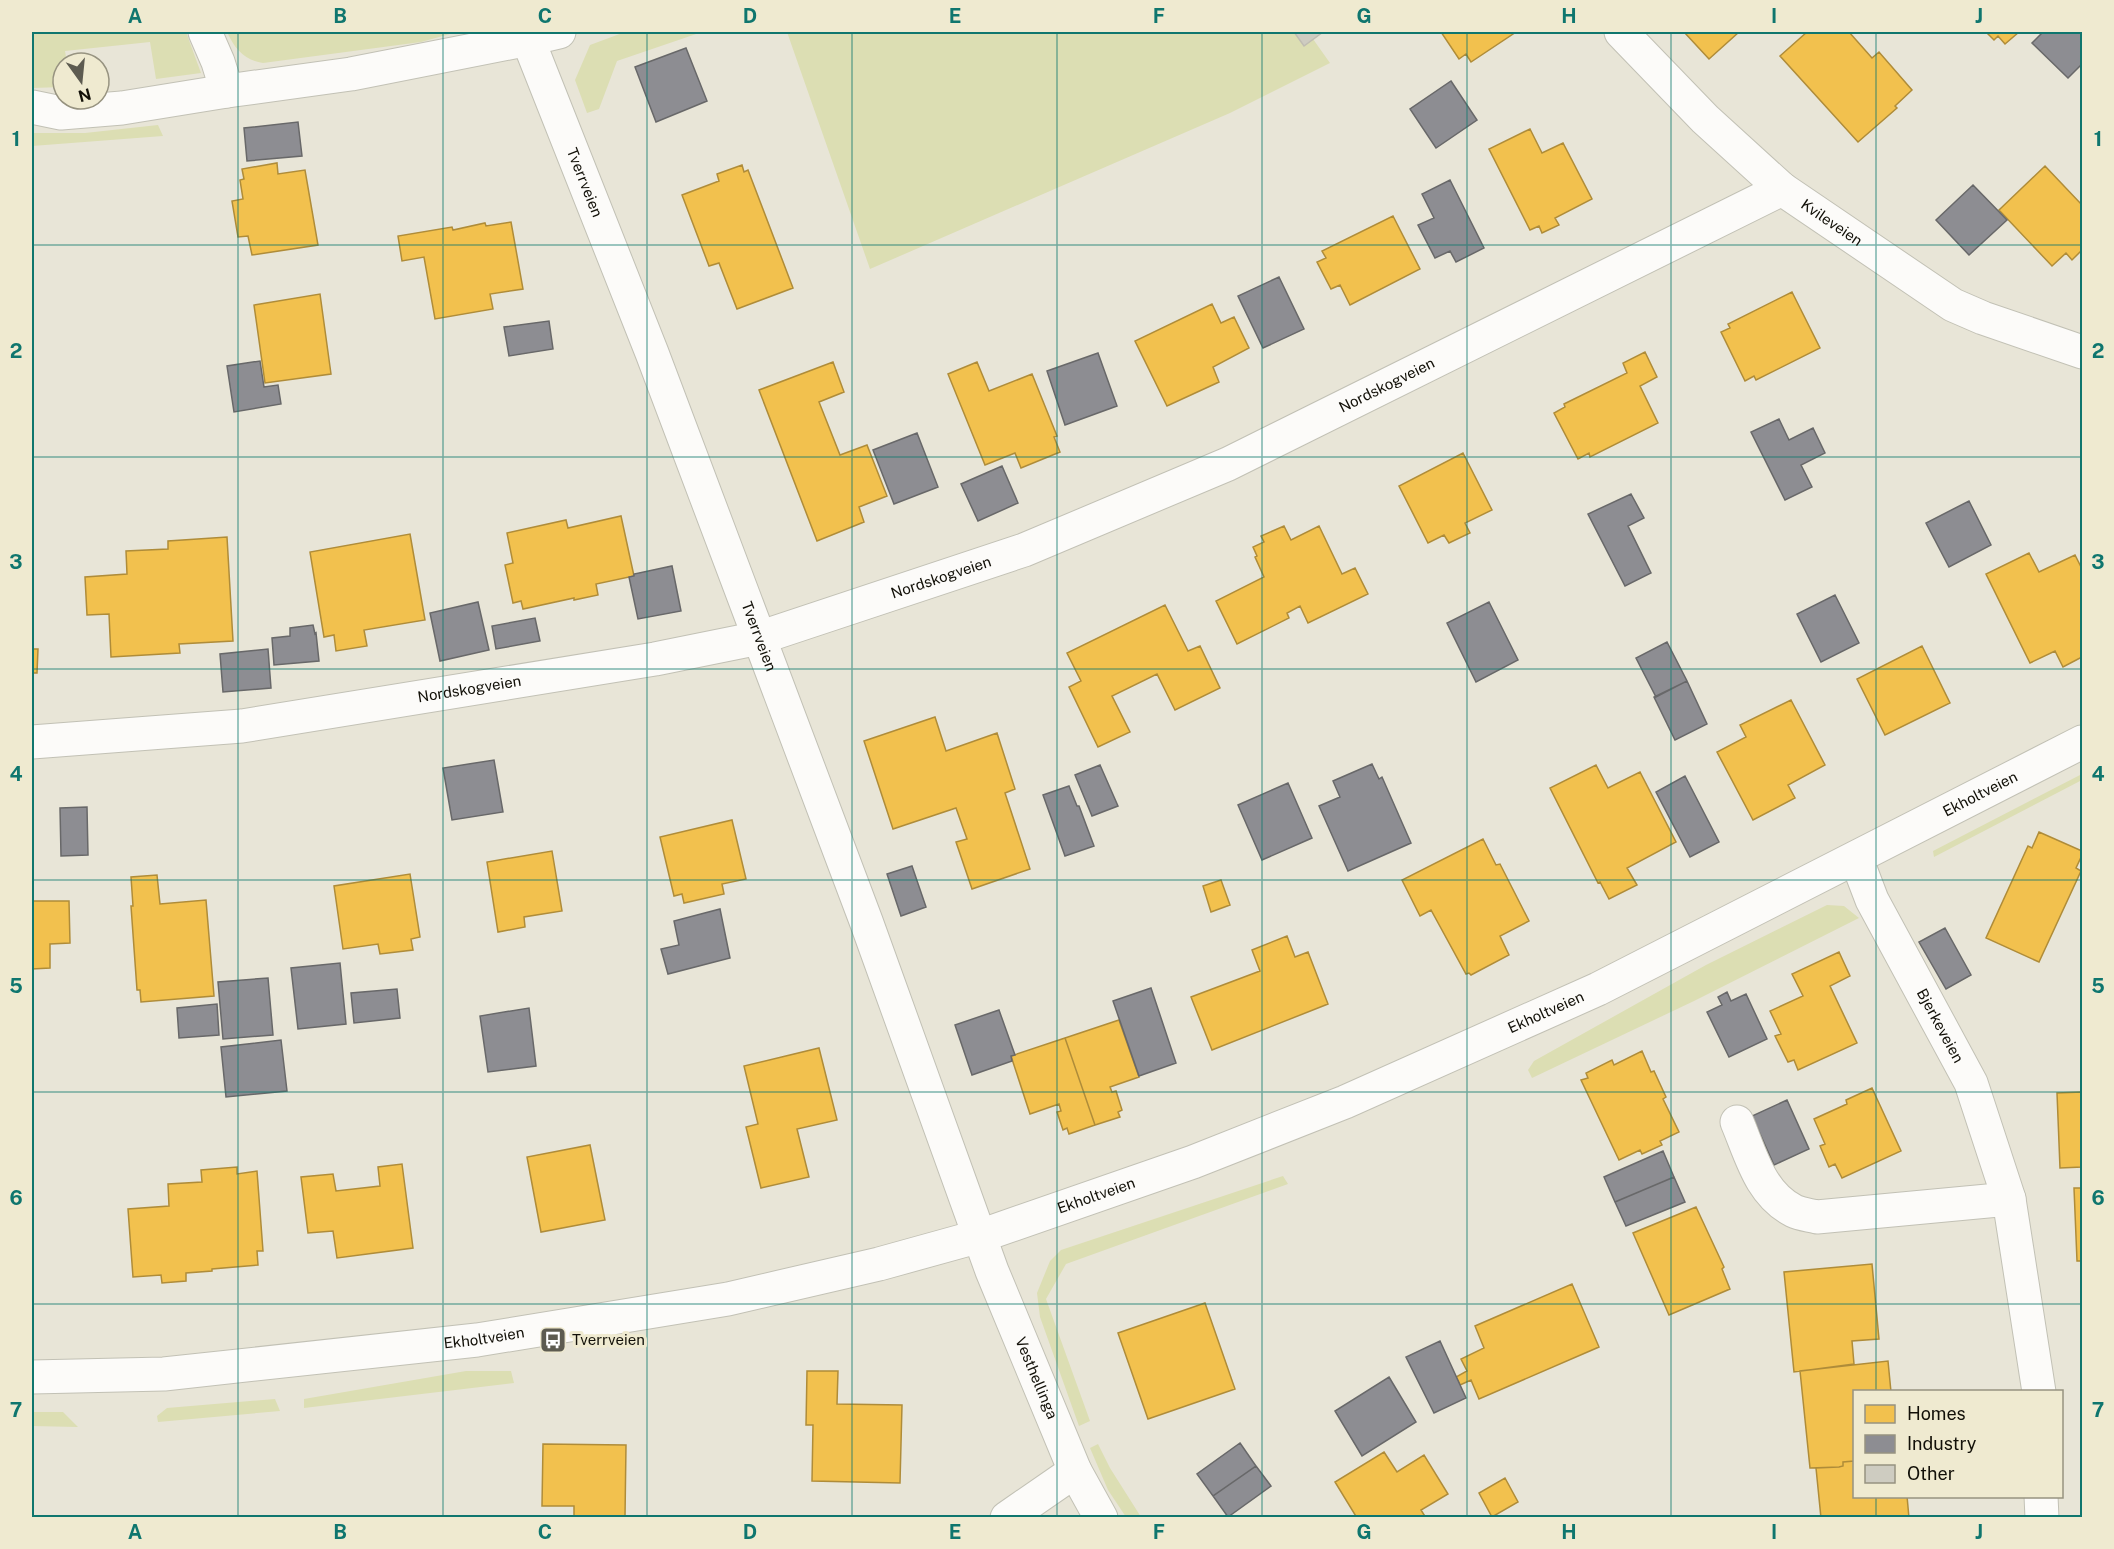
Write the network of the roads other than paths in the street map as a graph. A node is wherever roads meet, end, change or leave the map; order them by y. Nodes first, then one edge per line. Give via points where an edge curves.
1 (205, 32) edge
2 (1621, 32) edge
3 (538, 34) edge
4 (227, 91) junction
5 (32, 107) edge
6 (1782, 189) junction
7 (2082, 352) edge
8 (759, 638) junction
9 (32, 742) edge
10 (2082, 742) edge
11 (1856, 858) junction
12 (1737, 1122) dead end
13 (2009, 1199) junction
14 (980, 1236) junction
15 (32, 1377) edge
16 (2038, 1390) edge
17 (1075, 1471) junction
18 (2042, 1498) edge
19 (1007, 1518) edge
20 (1101, 1518) edge
21 (2042, 1518) edge

1 - 4 street
2 - 6 street, Kvileveien
3 - 4 street, Tverrveien via 351,74
3 - 8 street, Tverrveien
4 - 5 street, Tverrveien via 122,108 61,113
6 - 7 street, Kvileveien via 1953,305
6 - 8 street, Nordskogveien via 1228,464 1024,549
8 - 9 street, Nordskogveien via 655,659 242,726
8 - 14 street, Tverrveien
10 - 11 street, Ekholtveien
11 - 13 street, Bjerkeveien via 1872,900 1971,1083
11 - 14 street, Ekholtveien via 1598,988 1345,1102 1194,1162
12 - 13 street via 1764,1186 1796,1212 1816,1217
13 - 16 street, Bjerkeveien
14 - 15 street, Ekholtveien via 728,1299 477,1340 164,1374
14 - 17 street, Vesthellinga
17 - 19 street
17 - 20 street, Vesthellinga
18 - 21 street

